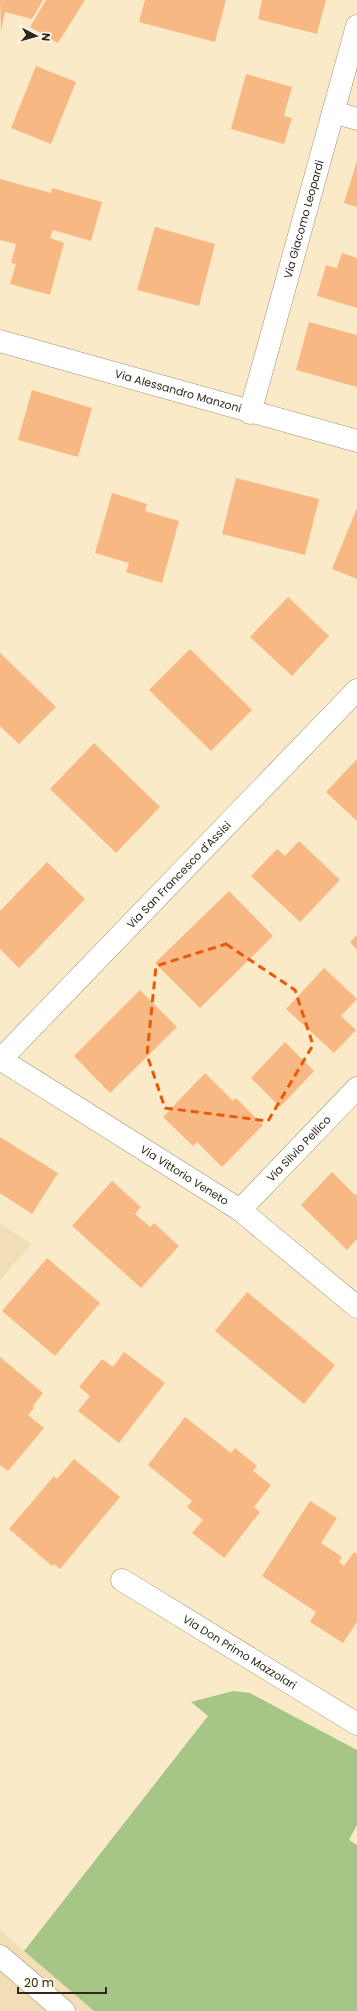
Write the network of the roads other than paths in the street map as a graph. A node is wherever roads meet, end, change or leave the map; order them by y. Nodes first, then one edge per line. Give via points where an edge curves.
1 (357, 26) edge
2 (333, 112) junction
3 (357, 119) edge
4 (1, 344) edge
5 (250, 412) junction
6 (357, 441) edge
7 (357, 690) edge
8 (0, 1059) edge
9 (357, 1088) edge
10 (240, 1210) junction
11 (357, 1307) edge
12 (122, 1580) dead end
13 (357, 1724) edge
14 (0, 1956) edge
15 (64, 2011) edge

1 - 2 street, Via Giacomo Leopardi
2 - 3 street
2 - 5 street, Via Giacomo Leopardi
4 - 5 street, Via Alessandro Manzoni
5 - 6 street, Via Alessandro Manzoni
7 - 8 street, Via San Francesco d'Assisi
8 - 10 street, Via Vittorio Veneto
9 - 10 street, Via Silvio Pellico
10 - 11 street, Via Vittorio Veneto
12 - 13 street, Via Don Primo Mazzolari
14 - 15 street

